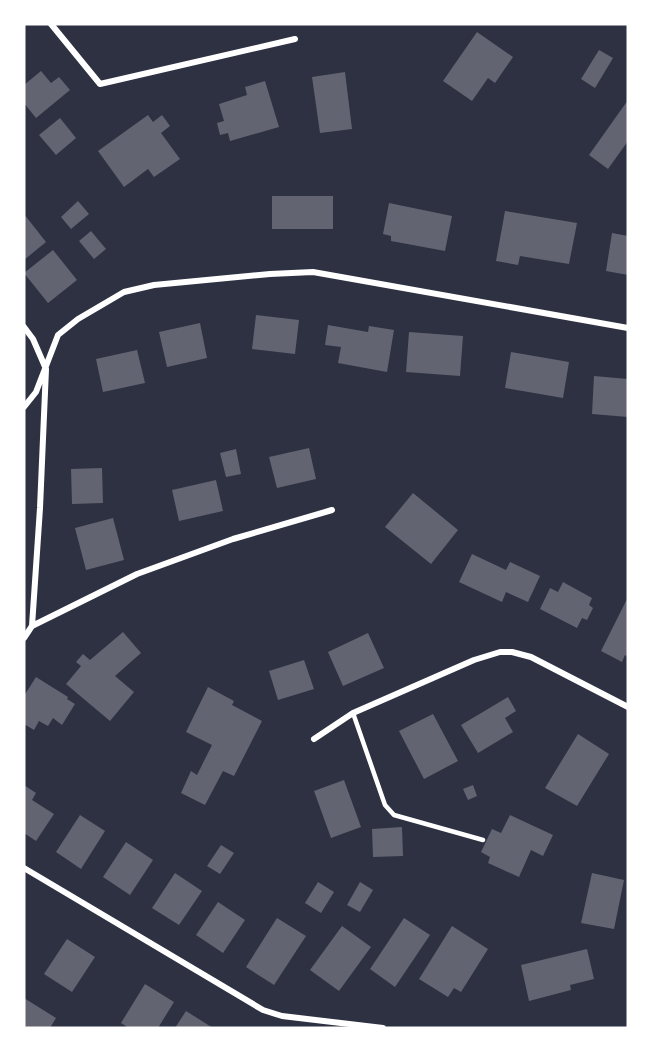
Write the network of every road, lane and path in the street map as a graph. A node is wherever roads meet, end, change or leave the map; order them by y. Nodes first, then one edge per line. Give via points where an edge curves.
1 (51, 24) edge
2 (295, 39) dead end
3 (24, 327) edge
4 (628, 328) edge
5 (46, 369) junction
6 (24, 407) edge
7 (332, 510) dead end
8 (32, 626) junction
9 (24, 638) edge
10 (628, 707) edge
11 (353, 713) junction
12 (314, 739) dead end
13 (483, 840) dead end
14 (24, 868) edge
15 (382, 1028) edge

1 - 2 street via 100,84
3 - 5 street
4 - 5 street via 326,274 278,273 154,285 124,292 58,335
5 - 6 street
5 - 8 street
7 - 8 street via 233,539 137,574
8 - 9 street
10 - 11 street via 531,657 512,652 474,660
11 - 12 street
11 - 13 lane via 385,806 394,815
14 - 15 street via 263,1010 282,1016

